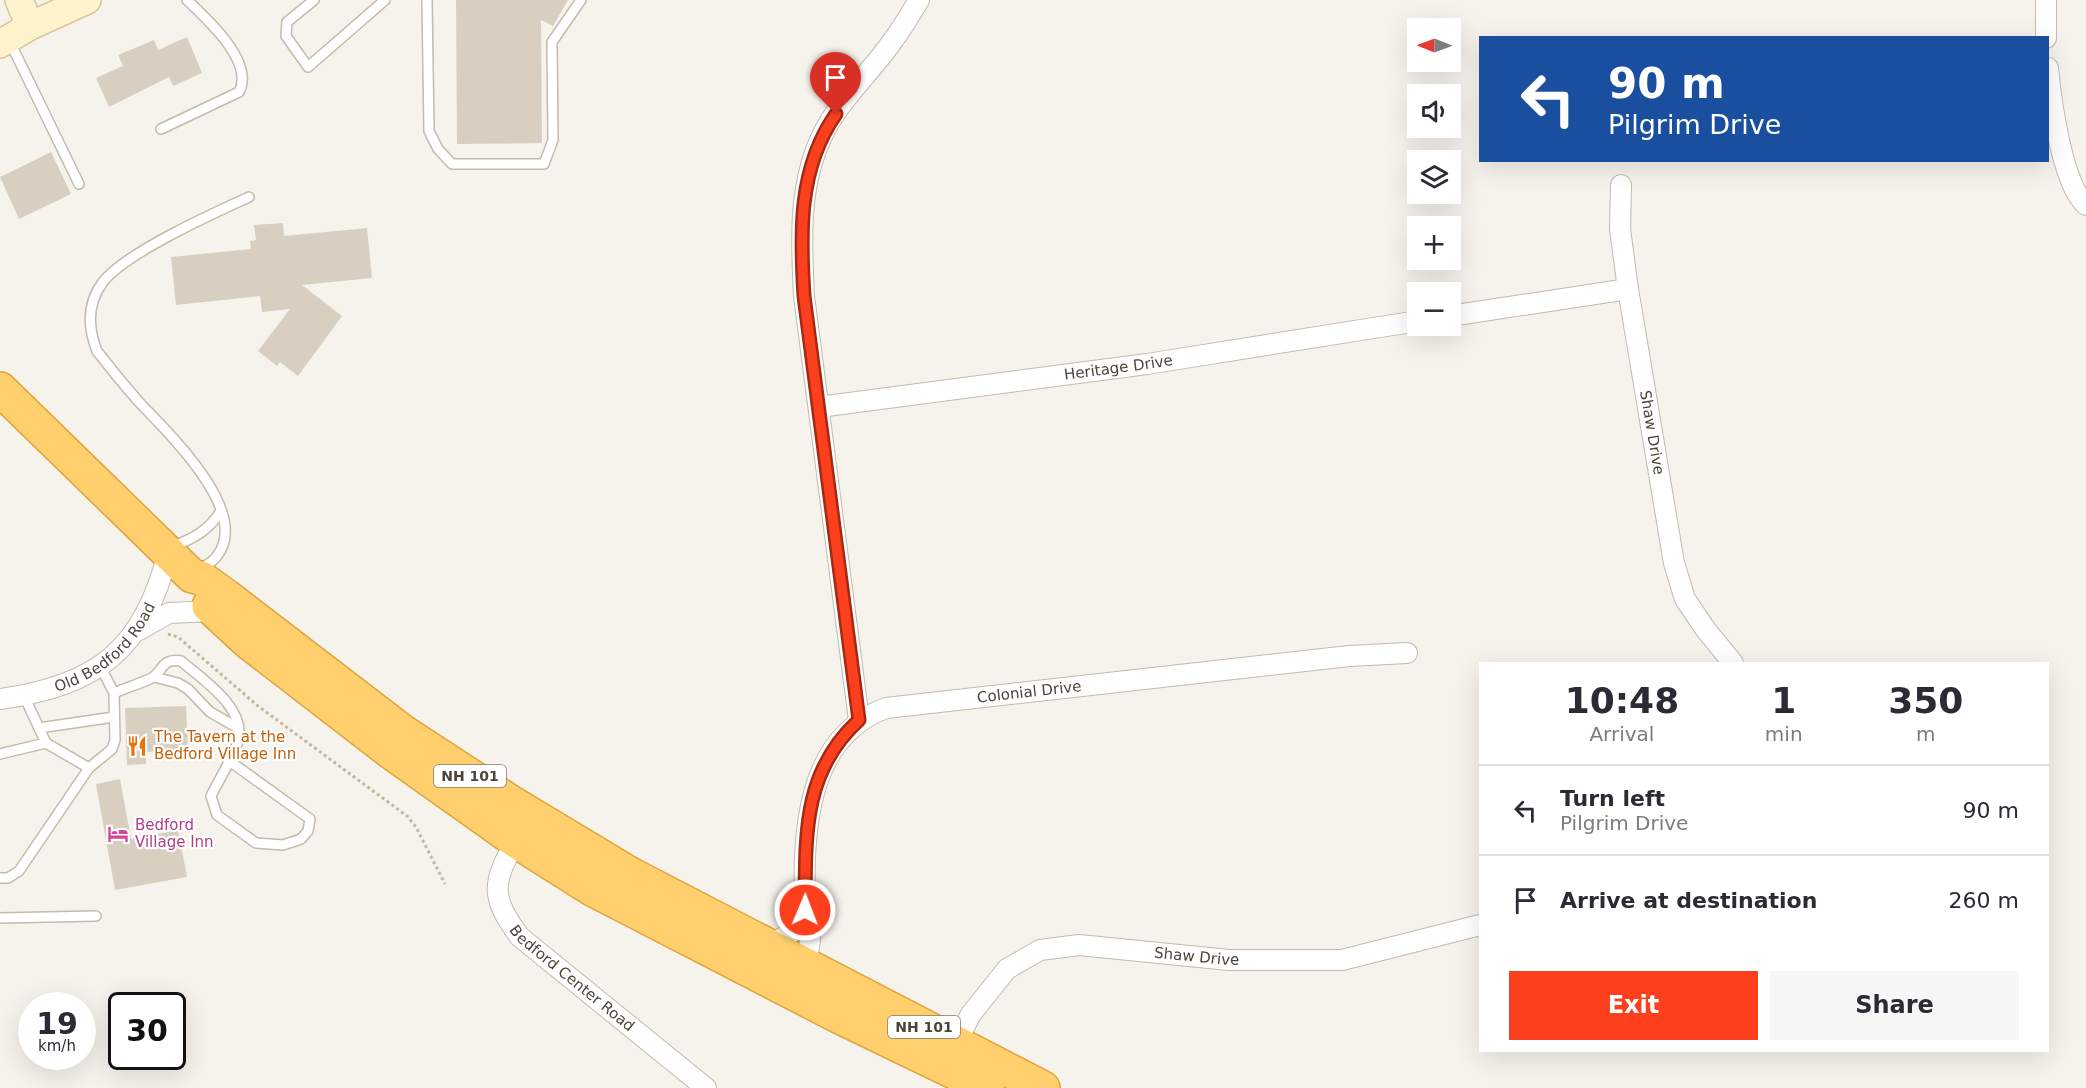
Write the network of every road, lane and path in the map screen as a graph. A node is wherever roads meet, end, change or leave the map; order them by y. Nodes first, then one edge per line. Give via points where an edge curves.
1 (19, 0) edge
2 (87, 0) edge
3 (187, 0) edge
4 (314, 0) edge
5 (386, 0) edge
6 (427, 0) edge
7 (581, 0) edge
8 (919, 0) edge
9 (2046, 0) edge
10 (13, 36) edge
11 (2046, 36) edge
12 (2049, 80) edge
13 (161, 129) dead end
14 (79, 183) dead end
15 (1621, 185) dead end
16 (249, 197) dead end
17 (2086, 205) edge
18 (1628, 289) junction
19 (1461, 314) edge
20 (1407, 323) edge
21 (0, 389) edge
22 (819, 407) junction
23 (221, 512) junction
24 (166, 551) junction
25 (192, 576) junction
26 (213, 611) junction
27 (136, 632) junction
28 (164, 632) dead end
29 (1407, 653) dead end
30 (1732, 662) edge
31 (100, 666) junction
32 (154, 677) junction
33 (114, 693) junction
34 (24, 696) junction
35 (0, 699) edge
36 (114, 717) junction
37 (859, 720) junction
38 (238, 728) junction
39 (39, 729) junction
40 (46, 743) junction
41 (0, 754) edge
42 (228, 760) junction
43 (89, 768) junction
44 (516, 842) junction
45 (0, 878) edge
46 (445, 884) dead end
47 (805, 910) junction
48 (96, 916) dead end
49 (0, 918) edge
50 (1479, 925) edge
51 (759, 960) junction
52 (805, 967) junction
53 (956, 1043) junction
54 (706, 1088) edge
55 (987, 1088) edge
56 (1043, 1088) edge

1 - 10 street
2 - 10 street
3 - 13 lane via 228,45 244,75 244,83 239,92
4 - 5 lane via 286,22 286,36 308,67
6 - 7 lane via 429,131 452,164 544,164 553,140 552,42
8 - 22 street via 894,40 857,83 825,130 806,184 801,240 804,296
9 - 11 street
10 - 14 lane
12 - 17 street via 2063,152 2074,185
15 - 18 street, Shaw Drive via 1620,229
16 - 23 lane via 134,257 104,280 90,314 90,333 97,351 204,477
18 - 19 street
18 - 30 street, Shaw Drive via 1674,563 1685,599
20 - 22 street, Heritage Drive via 1158,362
21 - 24 highway, NH 101
22 - 37 street
23 - 24 lane via 210,528
23 - 25 lane via 224,531 217,556
24 - 25 highway, NH 101
24 - 27 street, Old Bedford Road via 160,586
25 - 26 highway, NH 101 via 195,587
25 - 51 highway, NH 101 via 226,596 384,718 453,765 630,874
26 - 27 street via 169,613
26 - 44 highway, NH 101 via 318,699
27 - 31 street, Old Bedford Road
28 - 46 path via 178,637 258,706 406,816 416,827
29 - 37 street, Colonial Drive via 1349,656 886,708
31 - 33 lane
31 - 34 street, Old Bedford Road via 66,685
32 - 33 lane
32 - 38 lane via 178,682 210,712
32 - 38 lane via 163,664 181,661 227,702
33 - 36 lane
34 - 35 street, Old Bedford Road
34 - 39 lane
36 - 39 lane
36 - 43 lane via 112,749
37 - 47 street, Colonial Drive via 833,748 813,793 806,826
38 - 42 lane via 238,741
39 - 40 lane
40 - 41 lane
40 - 43 lane
42 - 42 lane via 211,796 217,815 256,843 283,845 301,839 308,831 310,819
43 - 45 lane via 19,871
44 - 51 highway, NH 101 via 592,889
44 - 54 street, Bedford Center Road via 505,861 498,897 501,911 520,937
47 - 51 street via 794,931
47 - 52 street, Colonial Drive via 810,937
48 - 49 lane
50 - 53 street, Shaw Drive via 1342,960 1229,960 1079,945 1040,950 1007,969 971,1014
51 - 52 highway, NH 101
51 - 55 highway, NH 101
52 - 53 highway, NH 101
53 - 56 highway, NH 101

